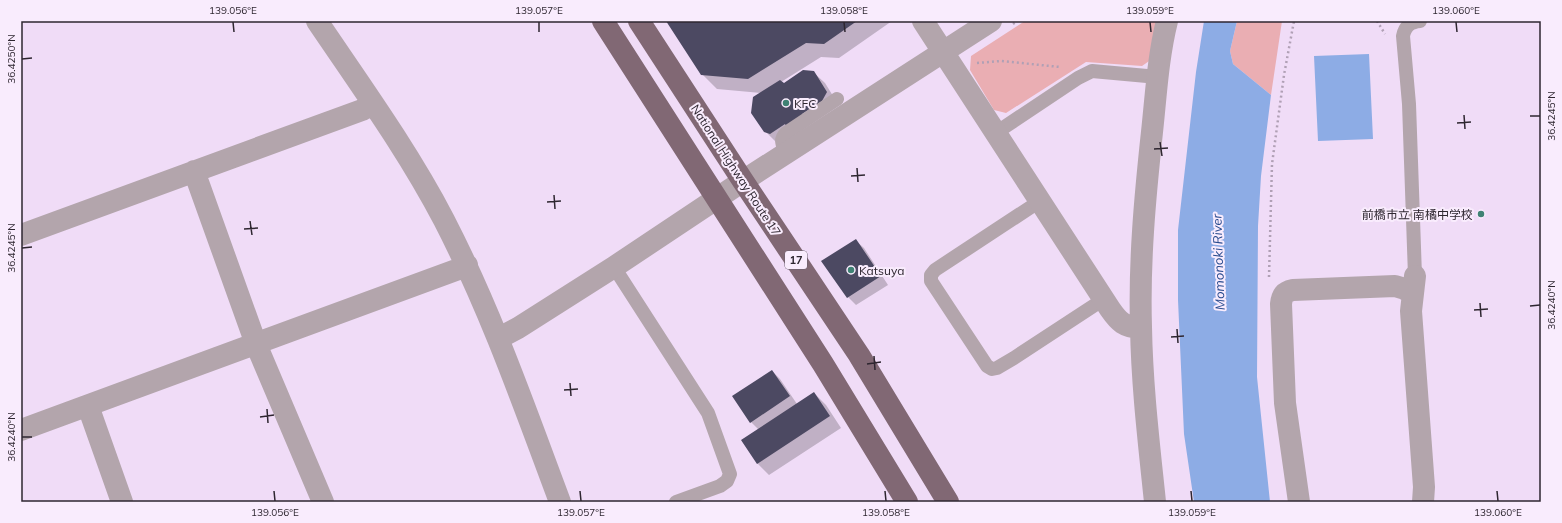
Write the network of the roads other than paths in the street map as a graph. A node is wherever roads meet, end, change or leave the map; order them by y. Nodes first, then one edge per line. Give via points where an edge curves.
1 (318, 21) edge
2 (603, 21) edge
3 (640, 21) edge
4 (923, 21) edge
5 (1167, 21) edge
6 (1420, 21) edge
7 (1001, 23) edge
8 (1401, 24) edge
9 (943, 52) junction
10 (1158, 77) junction
11 (837, 99) dead end
12 (372, 104) junction
13 (997, 132) junction
14 (786, 154) junction
15 (194, 171) junction
16 (743, 181) junction
17 (718, 199) junction
18 (1040, 200) junction
19 (21, 235) edge
20 (467, 265) junction
21 (614, 266) junction
22 (1414, 285) junction
23 (1104, 299) junction
24 (1141, 328) junction
25 (499, 338) junction
26 (256, 344) junction
27 (88, 406) junction
28 (21, 430) edge
29 (122, 502) edge
30 (323, 502) edge
31 (560, 502) edge
32 (676, 502) edge
33 (907, 502) edge
34 (948, 502) edge
35 (1155, 502) edge
36 (1299, 502) edge
37 (1424, 502) edge

1 - 12 street
2 - 17 highway
3 - 16 highway, National Highway Route 17 / 17
4 - 9 street
5 - 10 street
6 - 8 lane
7 - 9 street
8 - 22 lane via 1409,104
9 - 13 street
9 - 14 street
10 - 13 lane via 1092,71
10 - 24 street via 1143,208
11 - 14 lane via 782,137 781,142
12 - 15 street via 362,110
12 - 20 street via 425,186
13 - 18 street
14 - 16 street
15 - 19 street
15 - 26 street
16 - 17 street
16 - 34 highway, National Highway Route 17 / 17 via 859,355
17 - 21 street
17 - 33 highway via 824,364
18 - 23 street
18 - 23 lane via 935,270 931,275 931,281 987,366 992,369 1014,358
20 - 25 street
20 - 26 street
21 - 25 street
21 - 32 lane via 708,413 730,474 727,481 720,486
22 - 36 street via 1405,288 1395,286 1293,290 1282,296 1285,403
22 - 37 street via 1411,311
23 - 24 street via 1121,322 1130,327
24 - 35 street
25 - 31 street
26 - 27 street
26 - 30 street
27 - 28 street
27 - 29 street

